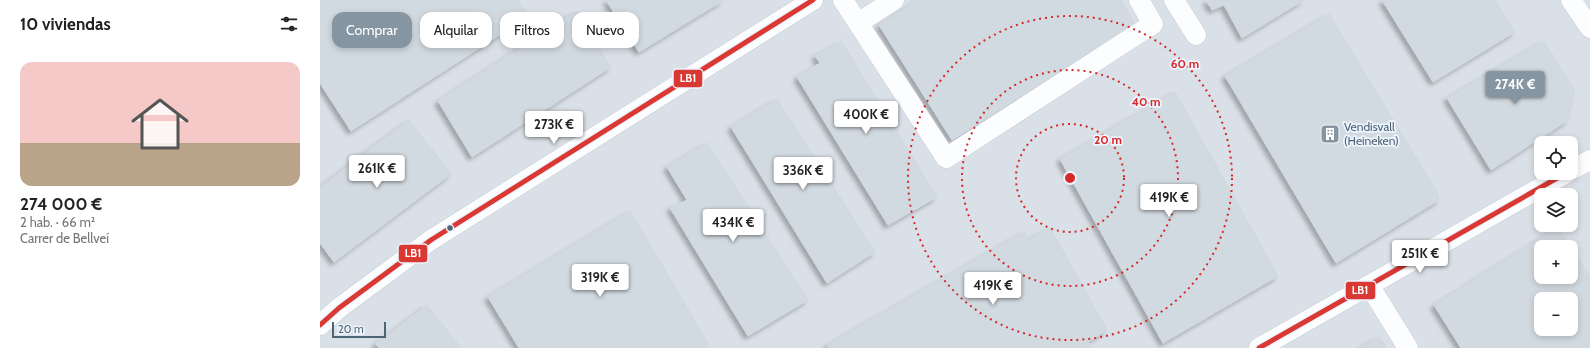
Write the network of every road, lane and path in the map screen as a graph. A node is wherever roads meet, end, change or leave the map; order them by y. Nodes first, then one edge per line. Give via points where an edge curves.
1 (813, 0) edge
2 (843, 0) edge
3 (894, 0) edge
4 (1139, 0) edge
5 (1174, 0) edge
6 (1571, 0) edge
7 (858, 23) junction
8 (1590, 28) edge
9 (1196, 36) dead end
10 (1590, 160) edge
11 (1578, 166) edge
12 (1554, 180) edge
13 (1369, 285) junction
14 (320, 325) edge
15 (1258, 348) edge
16 (1408, 348) edge

1 - 14 street via 431,240
2 - 7 street
3 - 7 street
4 - 7 street via 1153,24 946,158
5 - 9 street
6 - 8 street
10 - 11 street
12 - 13 street
13 - 15 street
13 - 16 street

